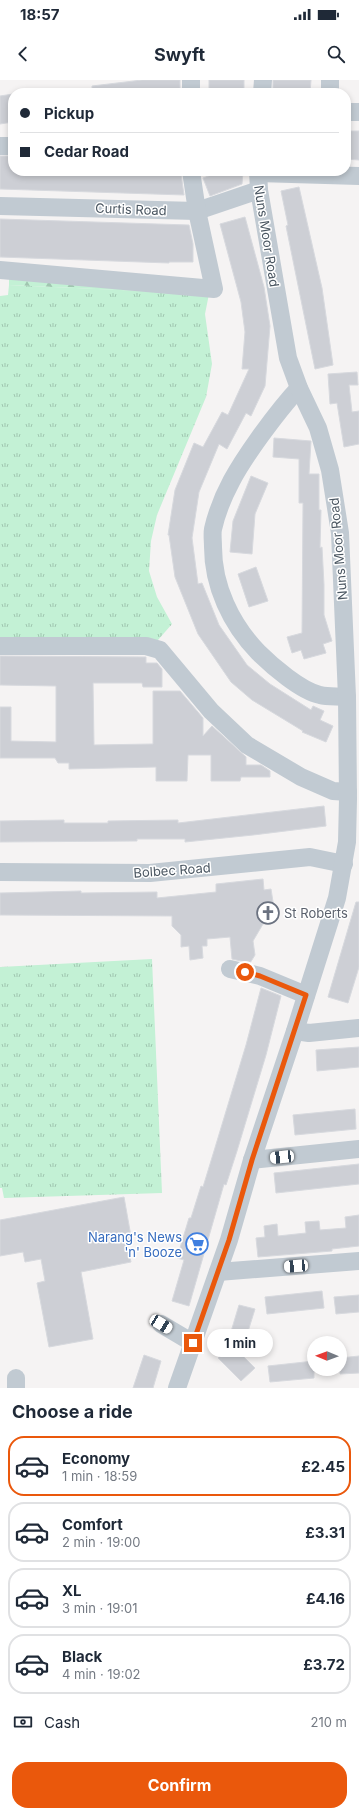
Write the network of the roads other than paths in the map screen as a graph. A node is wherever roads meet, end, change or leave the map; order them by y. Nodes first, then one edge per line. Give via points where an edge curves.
1 (192, 176) edge
2 (285, 176) edge
3 (258, 178) edge
4 (0, 206) edge
5 (197, 211) junction
6 (0, 270) edge
7 (299, 388) junction
8 (0, 646) edge
9 (347, 696) junction
10 (348, 792) junction
11 (353, 842) edge
12 (344, 864) junction
13 (0, 872) edge
14 (230, 969) dead end
15 (306, 995) junction
16 (359, 1028) edge
17 (295, 1032) junction
18 (359, 1149) edge
19 (252, 1160) junction
20 (359, 1261) edge
21 (218, 1272) junction
22 (161, 1324) dead end
23 (193, 1343) junction
24 (177, 1388) edge

1 - 5 street
2 - 3 street, Curtis Road
3 - 5 street, Curtis Road
3 - 7 street, Nuns Moor Road via 288,358
4 - 5 street, Curtis Road
5 - 6 street via 214,289
7 - 9 street, Nuns Moor Road via 318,428 330,470 340,533
7 - 9 street via 238,467 222,499 213,530 213,559 218,586 231,615 245,638 260,654 291,681 319,695
8 - 10 street via 146,646 160,650 211,711 247,745 301,777 333,791
9 - 10 street, Nuns Moor Road
10 - 11 street, Nuns Moor Road
11 - 12 street, Nuns Moor Road
12 - 13 street, Bolbec Road via 310,857 150,873
12 - 15 street, Nuns Moor Road via 337,898
14 - 15 street via 260,976
15 - 17 street, Nuns Moor Road
16 - 17 street
17 - 19 street, Nuns Moor Road
18 - 19 street
19 - 21 street, Nuns Moor Road
20 - 21 street
21 - 23 street, Nuns Moor Road
22 - 23 street
23 - 24 street, Nuns Moor Road

